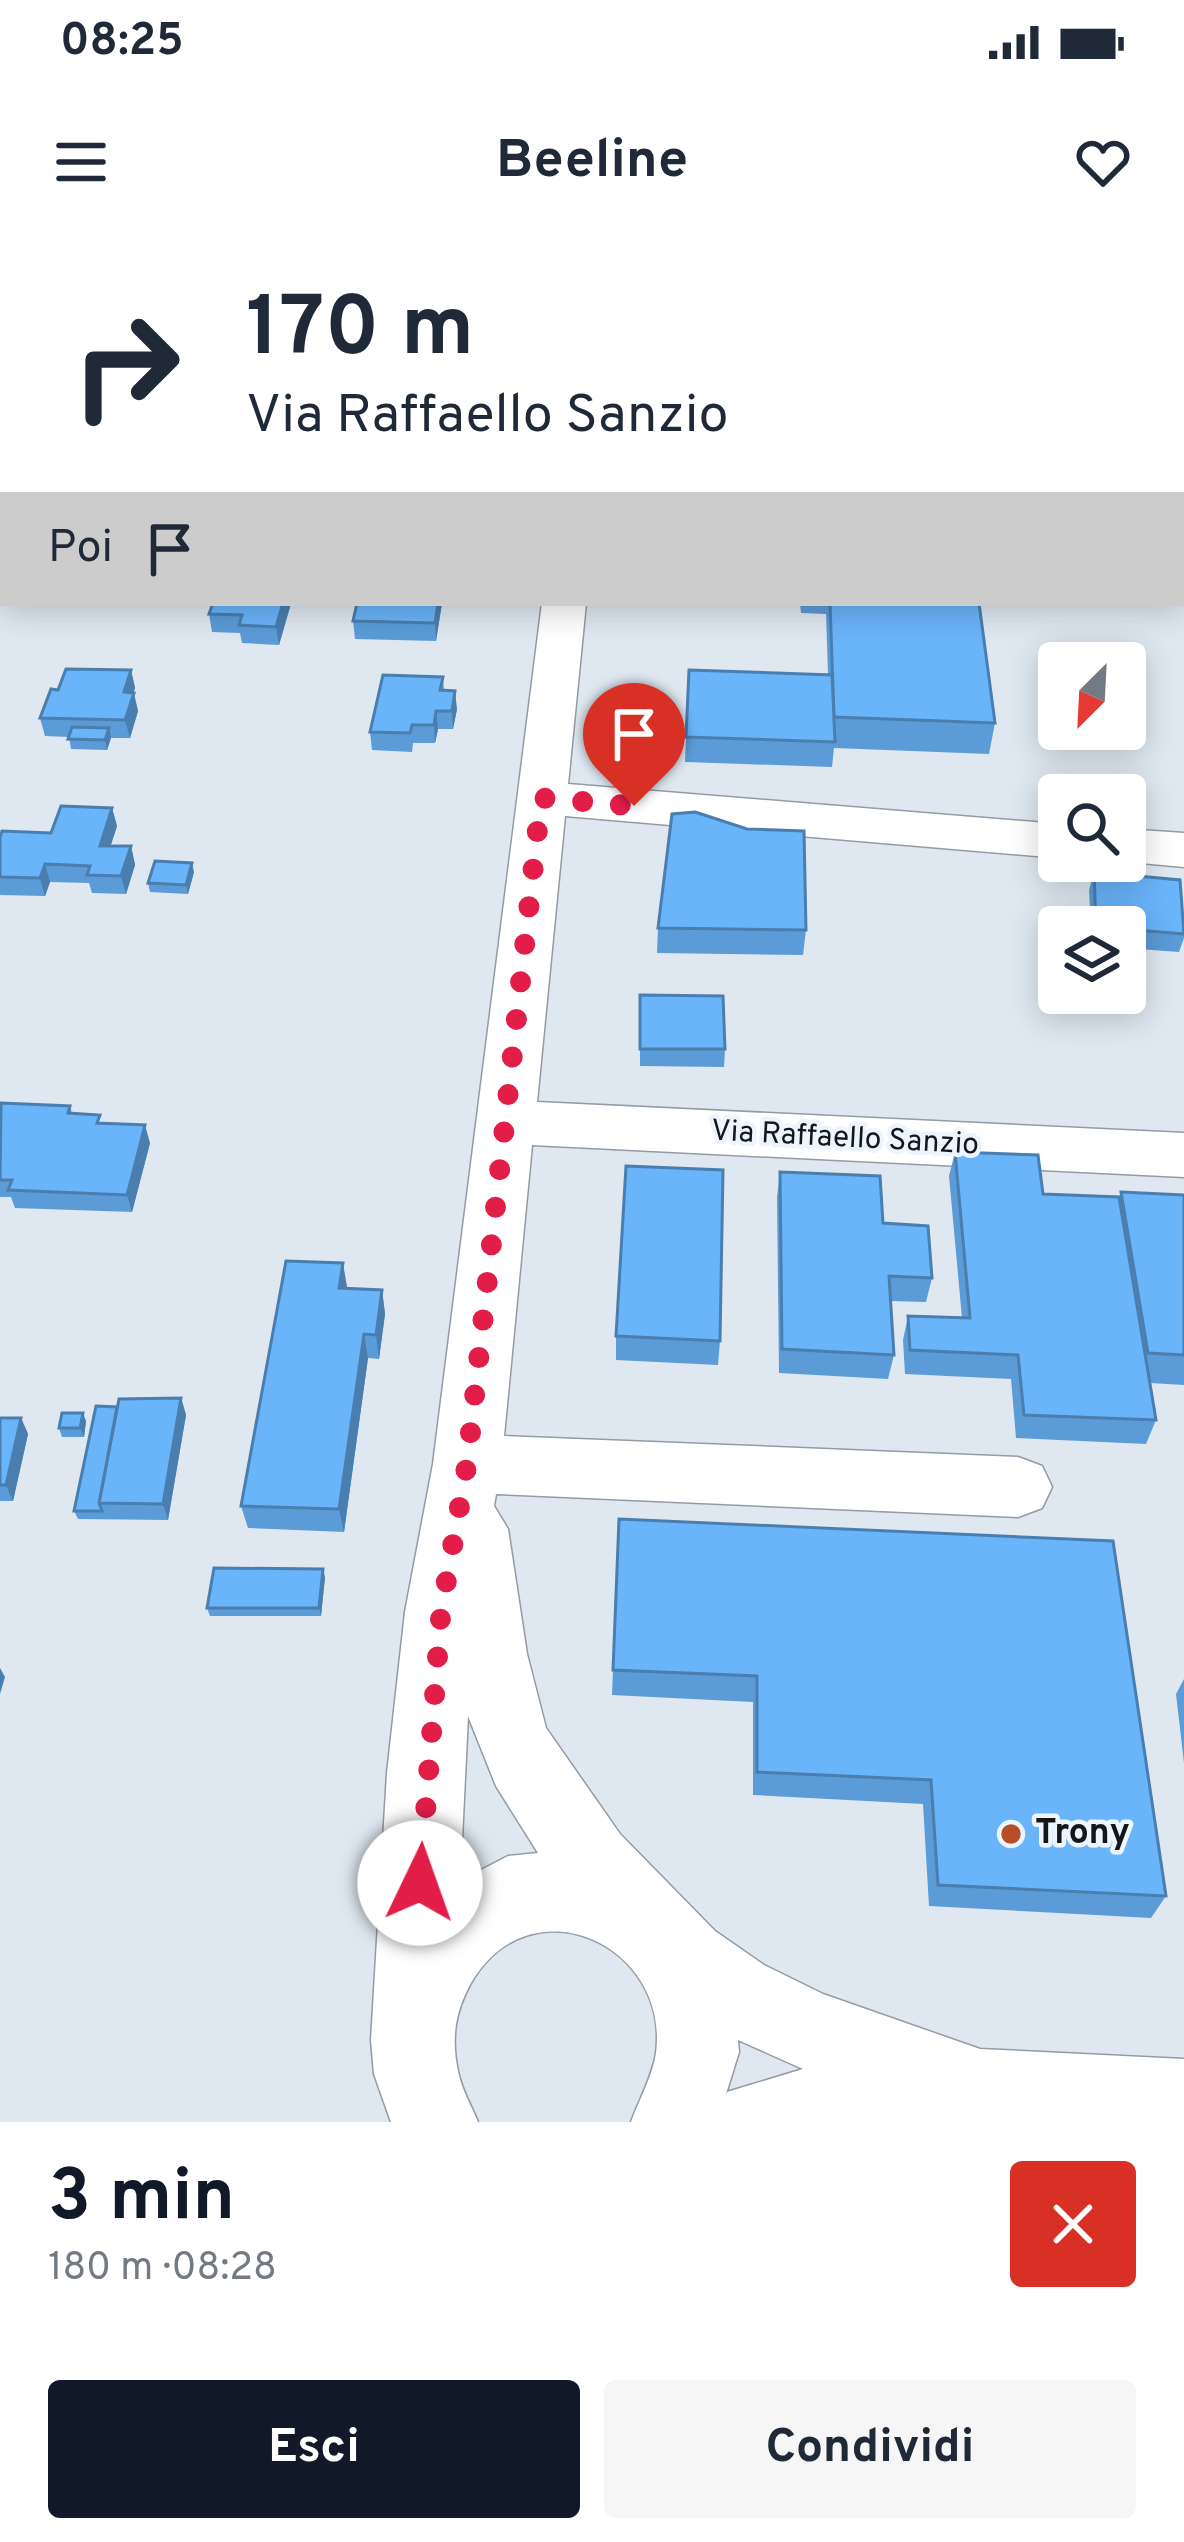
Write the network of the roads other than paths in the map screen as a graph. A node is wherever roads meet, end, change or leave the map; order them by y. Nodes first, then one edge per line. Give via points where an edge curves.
1 (564, 606) edge
2 (541, 798) junction
3 (1038, 839) edge
4 (1146, 847) edge
5 (1184, 850) edge
6 (506, 1122) junction
7 (1184, 1155) edge
8 (467, 1464) junction
9 (1018, 1487) dead end
10 (654, 1929) junction
11 (417, 2078) edge
12 (980, 2091) junction
13 (1184, 2101) edge
14 (674, 2122) edge
15 (758, 2122) edge

1 - 2 street
2 - 3 street
2 - 6 street
4 - 5 street
6 - 7 street, Via Raffaello Sanzio
6 - 8 street
8 - 9 street
8 - 10 street via 478,1582 508,1730 580,1849
8 - 11 street via 425,1773
10 - 11 street via 619,1903 577,1889 535,1889 493,1903 457,1930 430,1966
10 - 12 street via 730,1991 770,2012
10 - 14 street via 683,1970 697,2018 695,2070
12 - 13 street
12 - 15 street

